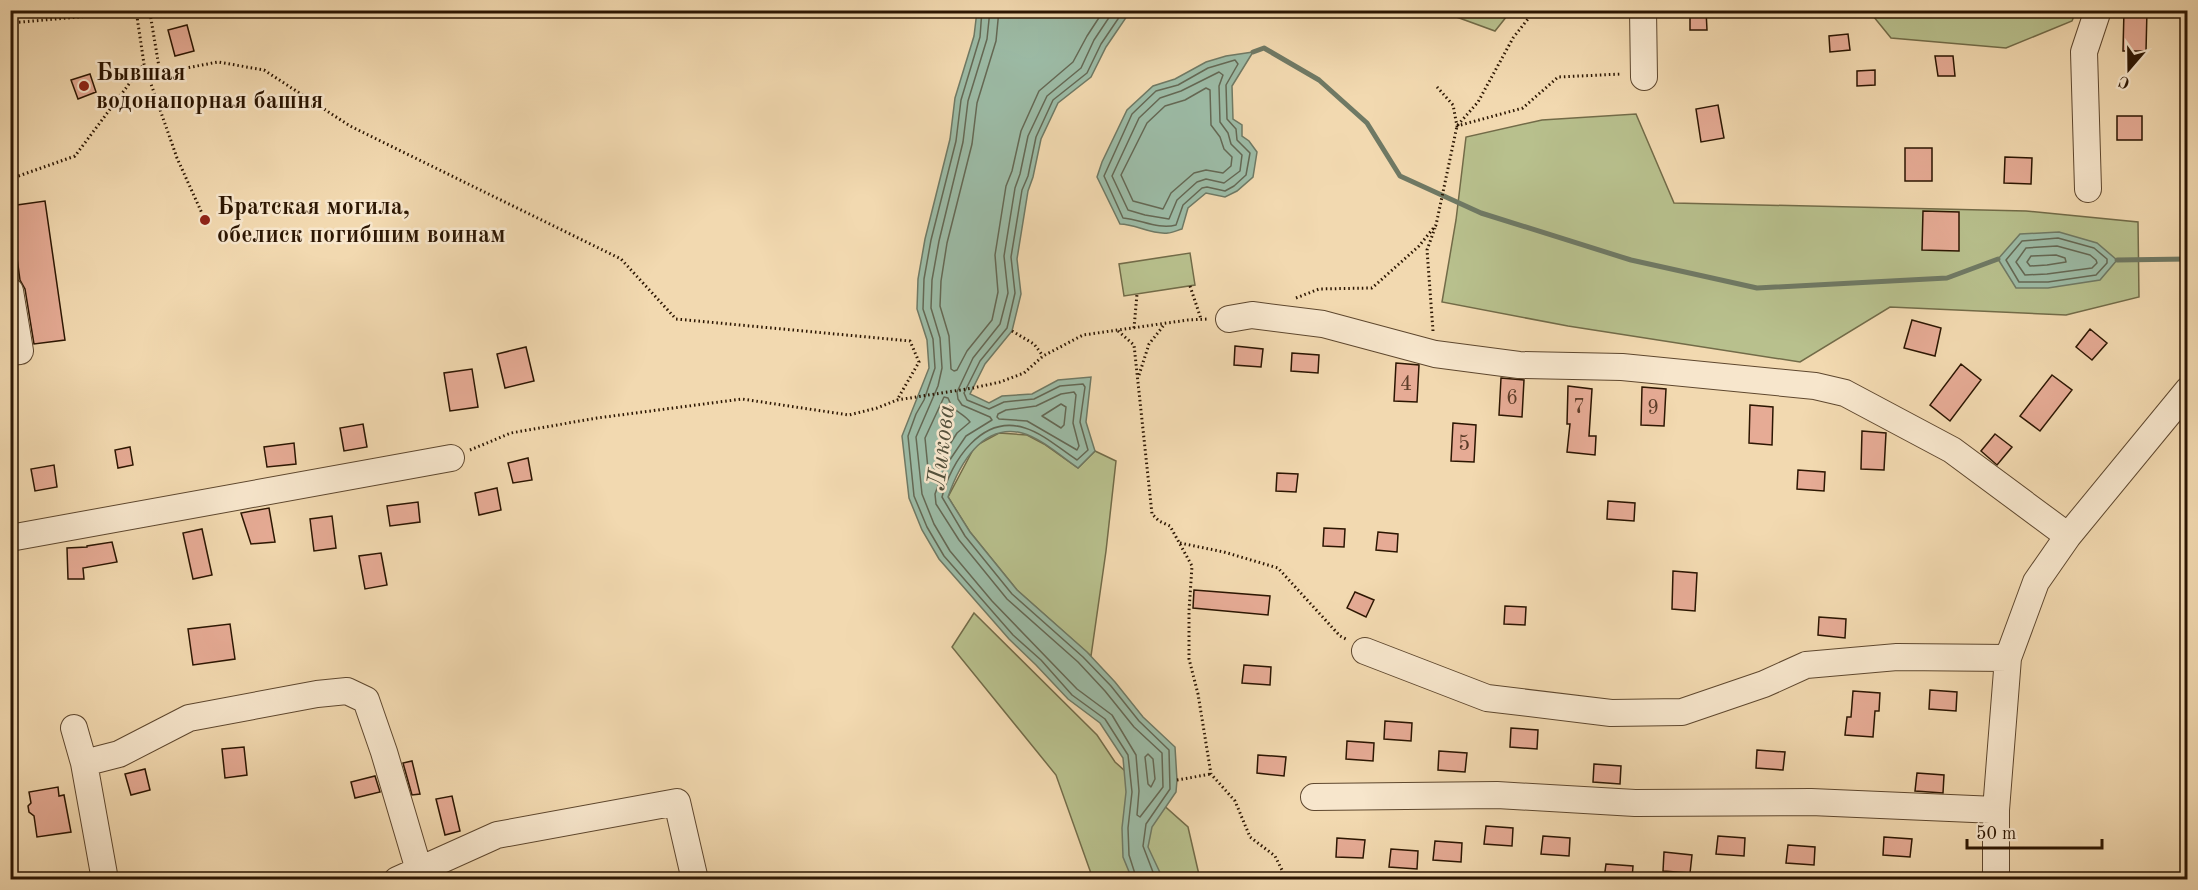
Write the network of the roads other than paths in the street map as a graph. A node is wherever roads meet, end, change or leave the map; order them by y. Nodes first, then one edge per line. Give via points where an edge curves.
1 (1643, 10) edge
2 (2098, 10) edge
3 (1644, 77) road end
4 (2088, 189) dead end
5 (10, 291) edge
6 (1229, 319) road end
7 (10, 352) edge
8 (2187, 390) edge
9 (451, 458) road end
10 (2067, 536) junction
11 (10, 538) edge
12 (1365, 651) road end
13 (2008, 658) junction
14 (74, 728) dead end
15 (84, 763) junction
16 (1314, 797) dead end
17 (1996, 810) junction
18 (408, 875) edge
19 (105, 879) edge
20 (695, 879) edge
21 (1996, 879) edge

1 - 3 street
2 - 4 street via 2084,52
5 - 7 street via 20,351
6 - 10 street via 1252,315 1323,324 1435,354 1519,365 1645,369 1815,386 1845,393 1952,450
8 - 10 street
9 - 11 street
10 - 13 street via 2036,582
12 - 13 street via 1487,698 1611,713 1682,712 1806,665 1897,657
13 - 17 street
14 - 15 street
15 - 18 street via 118,754 189,718 347,691 366,699 384,752
15 - 19 street
16 - 17 street via 1497,795 1635,803 1811,802
17 - 21 street
18 - 20 street via 496,835 677,802

